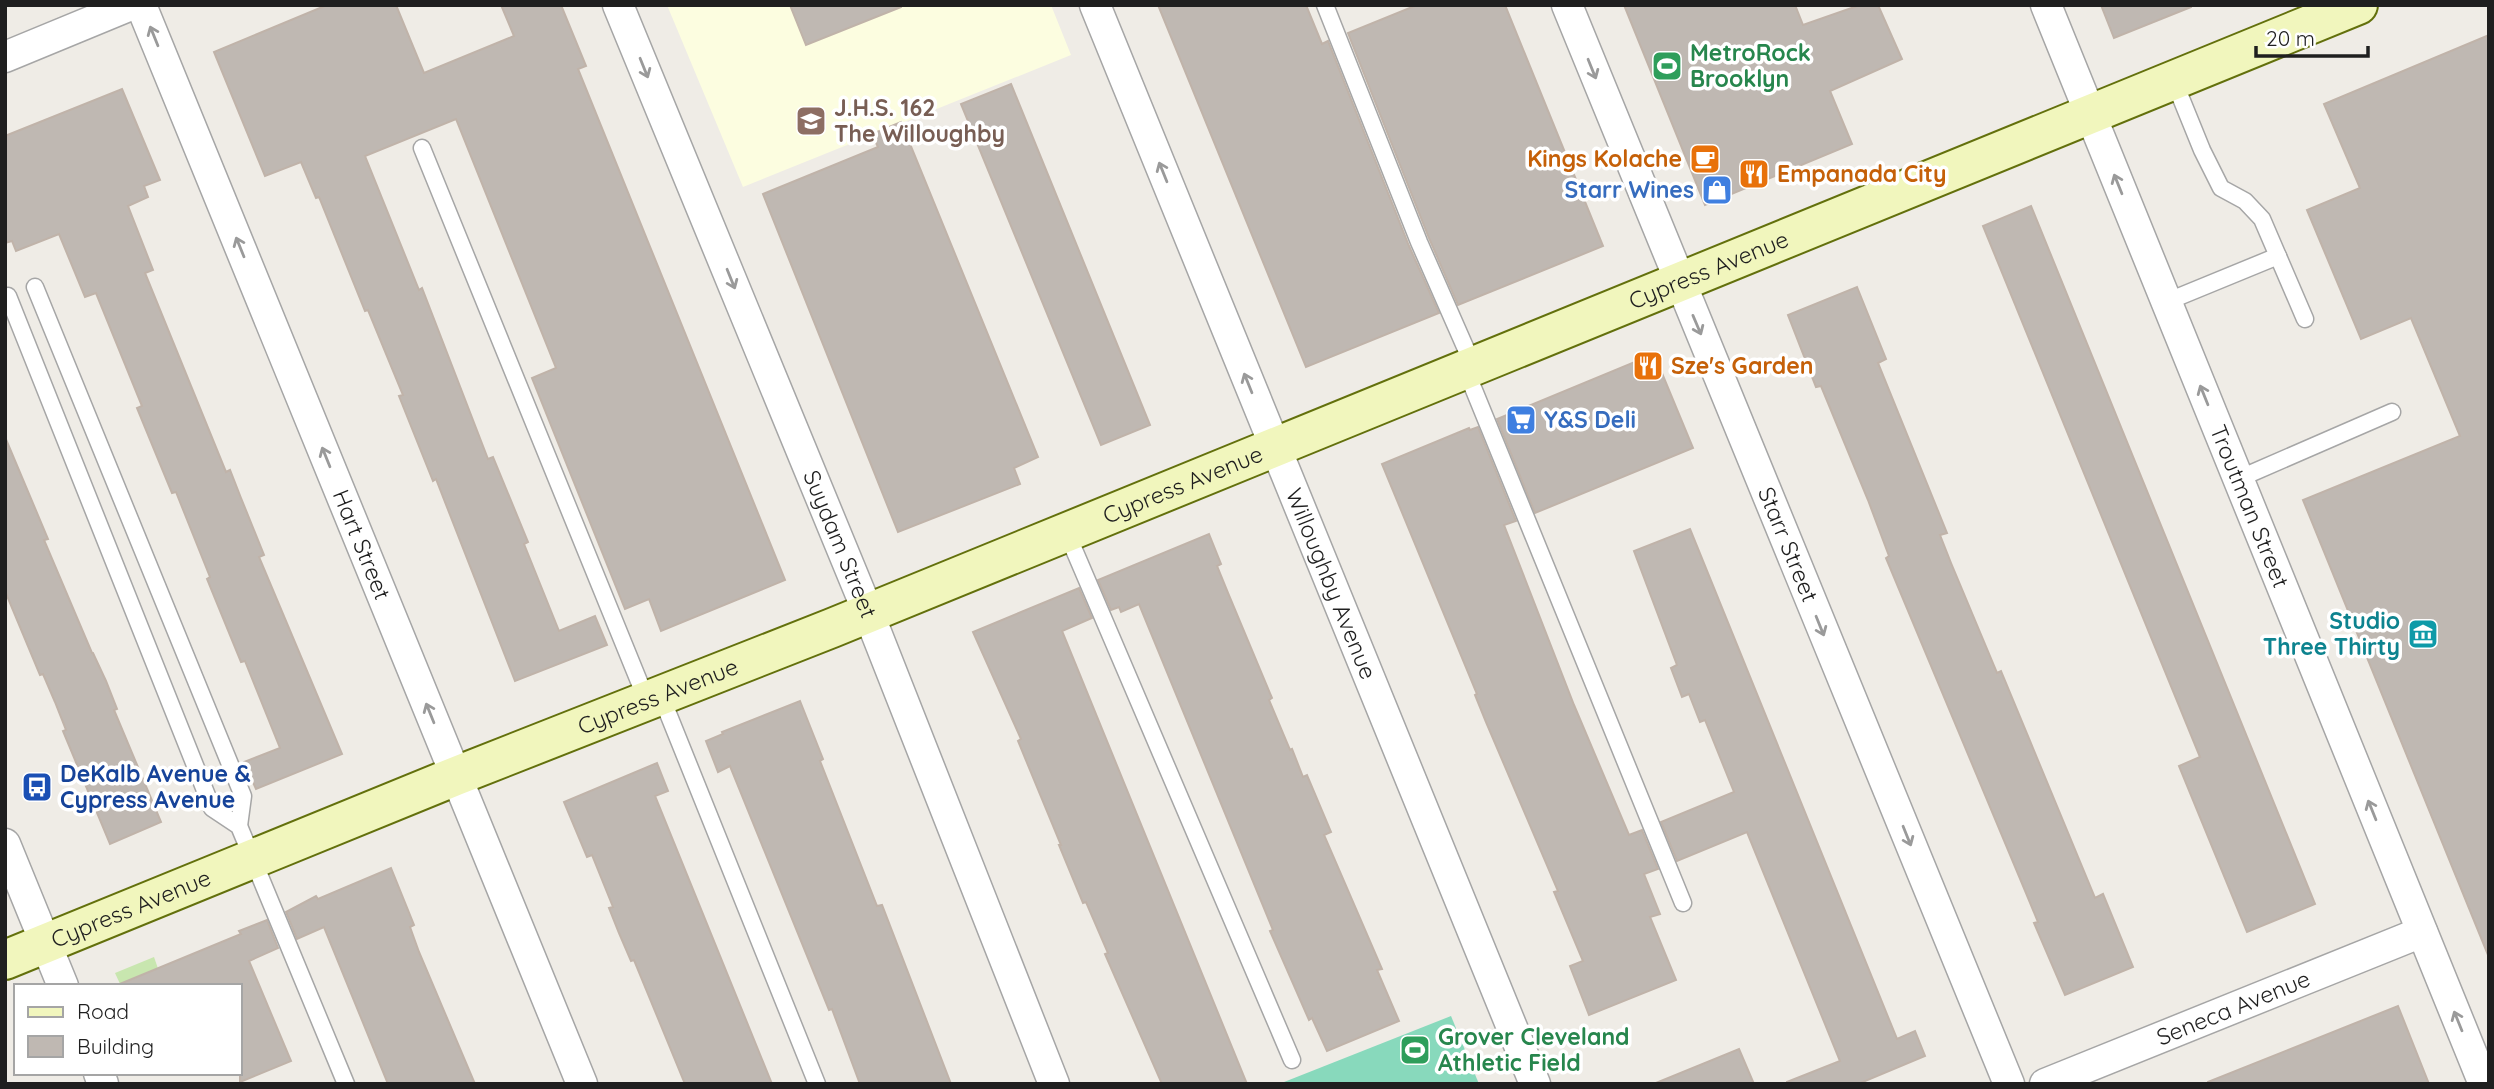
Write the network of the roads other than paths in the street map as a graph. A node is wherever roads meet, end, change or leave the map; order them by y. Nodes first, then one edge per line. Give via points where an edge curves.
1 (131, 5) edge
2 (141, 5) edge
3 (618, 5) edge
4 (1095, 5) edge
5 (1325, 5) edge
6 (1567, 5) edge
7 (2046, 5) edge
8 (2358, 5) edge
9 (5, 57) edge
10 (2174, 80) junction
11 (2090, 114) junction
12 (422, 148) dead end
13 (2278, 256) junction
14 (1679, 282) junction
15 (36, 287) dead end
16 (8, 296) dead end
17 (2166, 302) junction
18 (2305, 318) dead end
19 (1469, 366) junction
20 (2392, 412) dead end
21 (1274, 446) junction
22 (2238, 479) junction
23 (1066, 530) junction
24 (868, 612) junction
25 (654, 698) junction
26 (456, 776) junction
27 (246, 842) junction
28 (5, 844) edge
29 (1683, 903) dead end
30 (2422, 932) junction
31 (46, 944) junction
32 (5, 960) edge
33 (62, 984) edge
34 (1292, 1060) dead end
35 (346, 1084) edge
36 (582, 1084) edge
37 (817, 1084) edge
38 (1054, 1084) edge
39 (1535, 1084) edge
40 (2009, 1084) edge
41 (2045, 1084) edge
42 (2484, 1084) edge

1 - 9 street
26 -> 2 street, Hart Street
3 -> 24 street, Suydam Street
21 -> 4 street, Willoughby Avenue
5 - 19 lane
6 -> 14 street, Starr Street
7 - 11 street, Troutman Street
8 - 10 main road, Cypress Avenue
10 - 11 main road, Cypress Avenue
10 - 13 lane via 2221,188 2245,201 2262,219
11 - 14 main road, Cypress Avenue
17 -> 11 street, Troutman Street
12 - 25 lane
13 - 17 lane
13 - 18 lane
14 - 19 main road, Cypress Avenue
14 -> 40 street, Starr Street
15 - 27 lane via 243,796
16 - 27 lane via 212,808
22 -> 17 street, Troutman Street
19 - 21 main road, Cypress Avenue
19 - 29 lane
20 - 22 lane
21 - 23 main road, Cypress Avenue
21 - 39 street, Willoughby Avenue
30 -> 22 street, Troutman Street
23 - 24 main road, Cypress Avenue
23 - 34 lane
24 - 25 main road, Cypress Avenue
24 - 38 street, Suydam Street
25 - 26 main road, Cypress Avenue
25 - 37 lane
26 - 27 main road, Cypress Avenue
26 - 36 street, Hart Street
27 - 31 main road, Cypress Avenue
27 - 35 lane
28 - 31 street
30 - 41 street, Seneca Avenue
42 -> 30 street, Troutman Street
31 - 32 main road, Cypress Avenue
31 - 33 street

